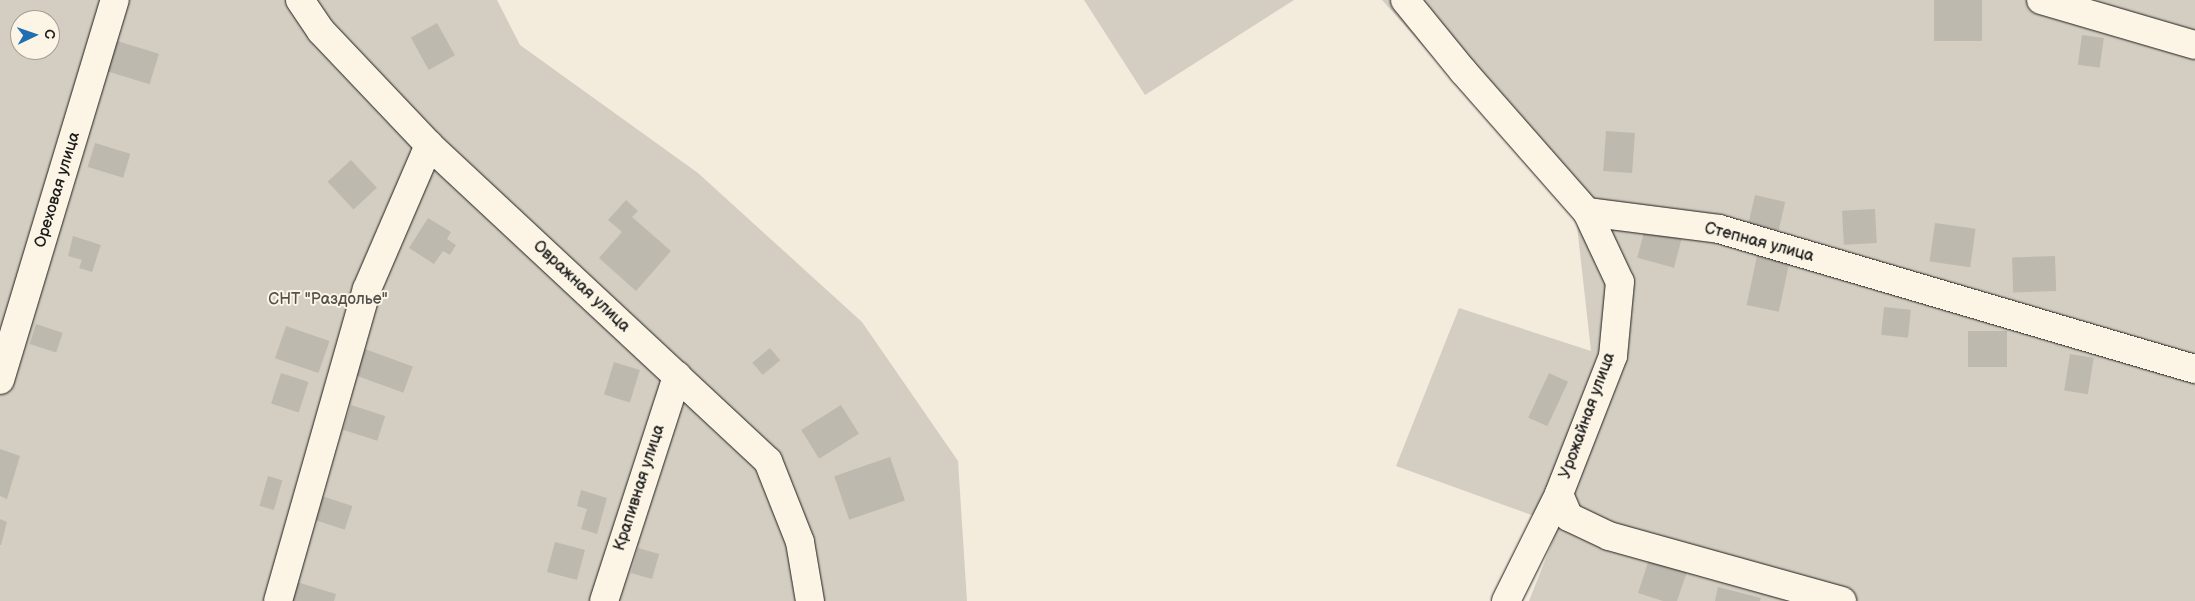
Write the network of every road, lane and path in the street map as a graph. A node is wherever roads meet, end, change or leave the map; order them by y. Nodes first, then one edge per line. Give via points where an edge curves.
1 (115, 0) edge
2 (300, 0) edge
3 (1405, 0) edge
4 (2041, 0) edge
5 (2195, 45) edge
6 (429, 145) junction
7 (1587, 212) junction
8 (2195, 369) edge
9 (677, 376) junction
10 (0, 380) edge
11 (1559, 494) junction
12 (278, 601) edge
13 (604, 601) edge
14 (810, 601) edge
15 (1506, 601) edge
16 (1842, 601) edge

1 - 10 street, Ореховая улица
2 - 6 street, Овражная улица via 321,31
3 - 7 street
4 - 5 street
6 - 9 street, Овражная улица
6 - 12 street via 367,289
7 - 8 street, Степная улица via 1719,230
7 - 11 street, Урожайная улица via 1620,282 1613,356
9 - 13 street, Крапивная улица
9 - 14 street, Овражная улица via 768,461 800,542
11 - 15 street
11 - 16 street, Урожайная улица via 1568,517 1608,536

